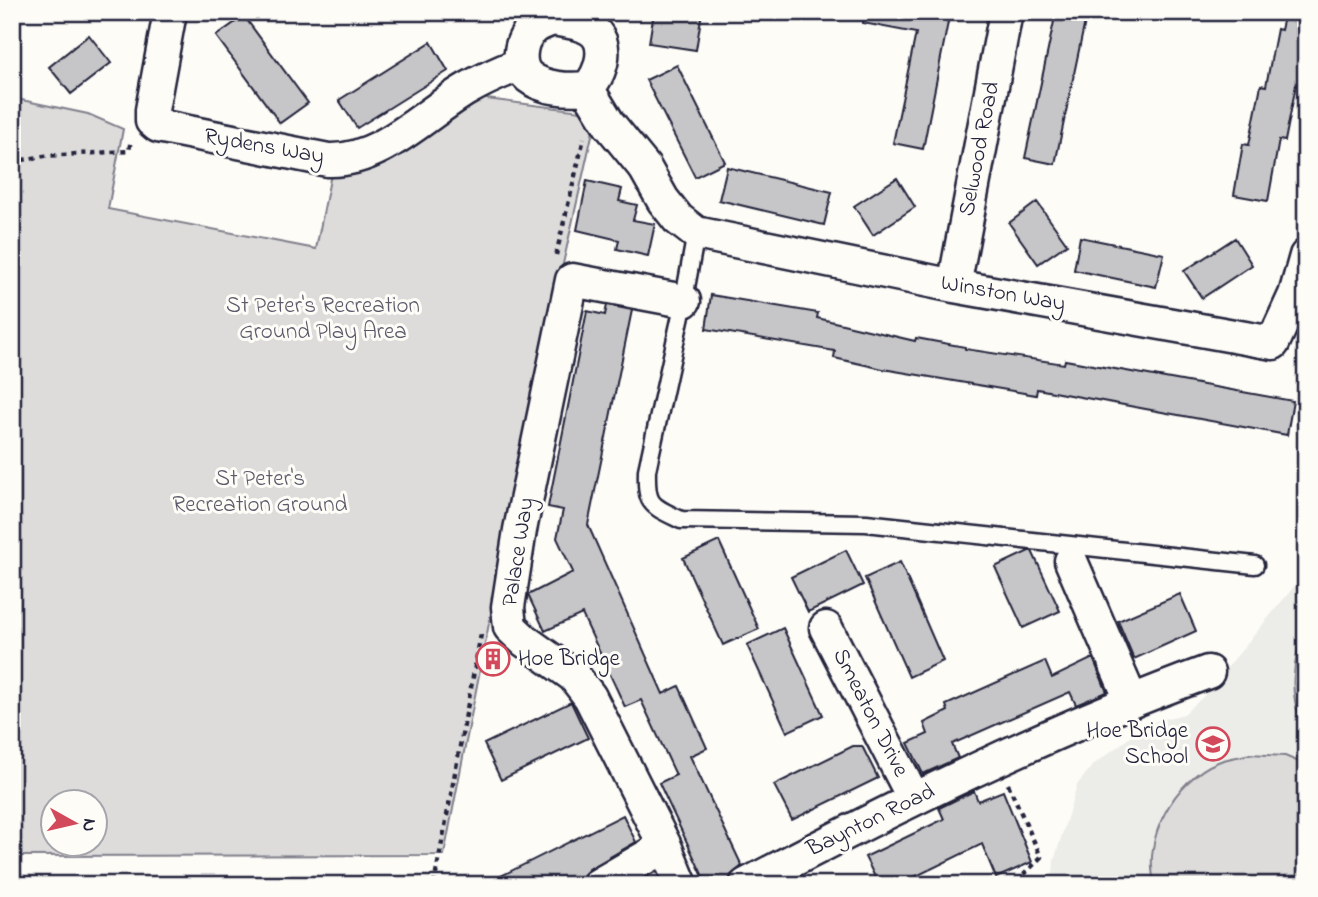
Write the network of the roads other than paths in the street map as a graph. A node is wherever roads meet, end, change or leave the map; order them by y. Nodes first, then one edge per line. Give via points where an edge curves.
1 (170, 12) edge
2 (1006, 12) edge
3 (522, 21) edge
4 (603, 21) edge
5 (522, 64) junction
6 (587, 88) junction
7 (696, 233) junction
8 (1306, 256) edge
9 (954, 286) junction
10 (684, 301) junction
11 (1071, 561) dead end
12 (1255, 565) dead end
13 (825, 628) dead end
14 (1208, 672) dead end
15 (1132, 700) junction
16 (914, 799) junction
17 (665, 846) junction
18 (598, 885) edge
19 (681, 885) edge
20 (746, 885) edge

1 - 5 street, Rydens Way via 152,121 171,130 328,160 346,160 377,149 467,89
2 - 9 street, Selwood Road
3 - 4 street
3 - 5 street
4 - 6 street via 602,64
5 - 6 street via 526,75 537,82
6 - 7 street via 670,209
7 - 9 street, Winston Way
7 - 10 lane
8 - 9 street, Winston Way via 1295,295 1273,343
10 - 12 lane via 646,495 656,508 681,520 866,523
10 - 17 street, Palace Way via 572,280 508,607 510,627 574,676 590,697
11 - 15 street
13 - 16 street, Smeaton Drive
14 - 15 street, Baynton Road
15 - 16 street, Baynton Road
16 - 20 street, Baynton Road
17 - 18 street
17 - 19 street, Palace Way

